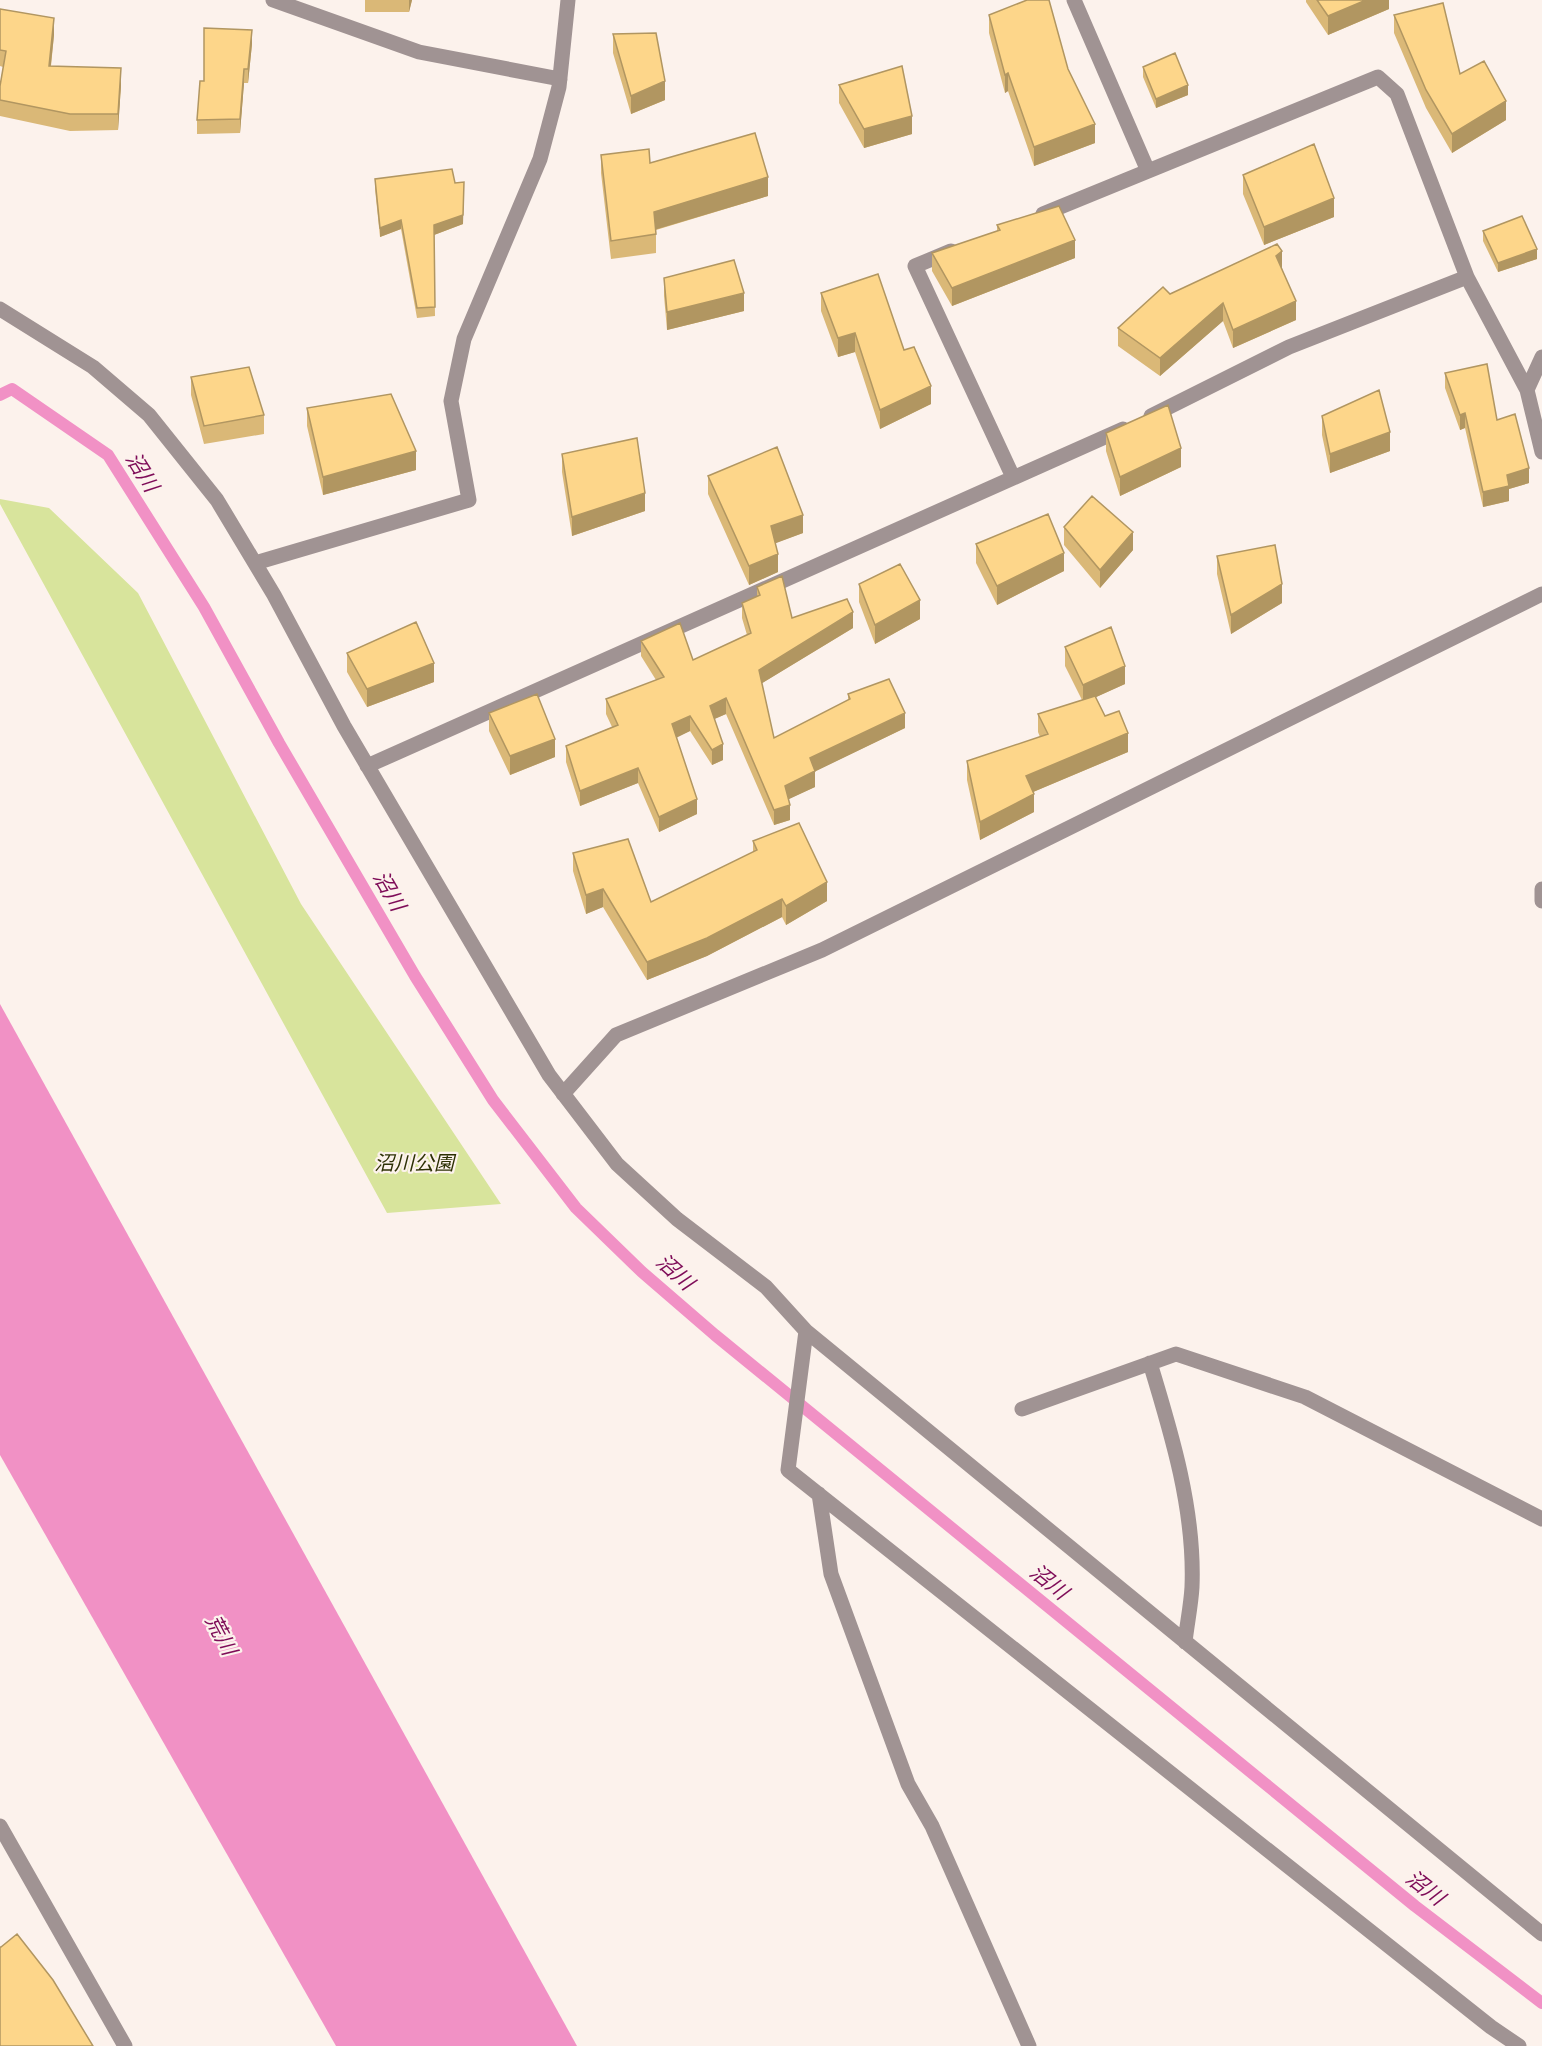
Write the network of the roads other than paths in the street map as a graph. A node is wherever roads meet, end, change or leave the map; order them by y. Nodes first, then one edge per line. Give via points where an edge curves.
1 (273, 0) edge
2 (568, 0) edge
3 (1074, 0) edge
4 (561, 79) junction
5 (1148, 171) junction
6 (1026, 220) edge
7 (970, 243) edge
8 (1467, 277) junction
9 (0, 309) edge
10 (1542, 357) edge
11 (1527, 390) junction
12 (1542, 452) edge
13 (1013, 477) junction
14 (255, 563) junction
15 (1542, 594) edge
16 (367, 766) junction
17 (1542, 889) edge
18 (1542, 901) edge
19 (563, 1094) junction
20 (806, 1331) junction
21 (1150, 1363) junction
22 (1022, 1409) dead end
23 (819, 1494) junction
24 (1542, 1519) edge
25 (1185, 1642) junction
26 (0, 1826) edge
27 (1542, 1934) edge
28 (125, 2046) edge
29 (1029, 2046) edge
30 (1519, 2046) edge

1 - 4 street via 419,52
2 - 4 street
3 - 5 street
4 - 14 street via 540,159 464,339 451,401 469,500
5 - 6 street
5 - 8 street via 1378,77 1397,94
7 - 13 street via 915,266
8 - 11 street
8 - 13 street via 1289,347 1167,409
9 - 14 street via 93,367 149,415 217,500
10 - 11 street
11 - 12 street
13 - 16 street
14 - 16 street
15 - 19 street via 822,950 616,1035
16 - 19 street
17 - 18 street
19 - 20 street via 617,1164 677,1219 766,1287
20 - 23 street via 788,1470
20 - 25 street
21 - 22 street
21 - 24 street via 1176,1354 1305,1397
21 - 25 street via 1176,1449 1188,1526 1192,1587
23 - 29 street via 831,1574 908,1784 932,1826
23 - 30 street
25 - 27 street
26 - 28 street

